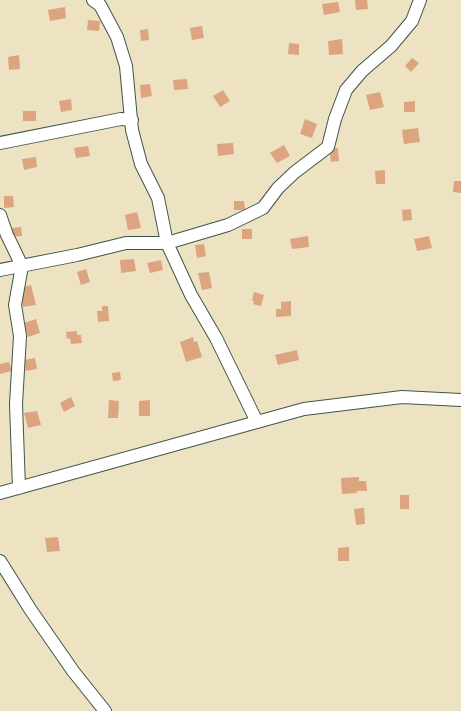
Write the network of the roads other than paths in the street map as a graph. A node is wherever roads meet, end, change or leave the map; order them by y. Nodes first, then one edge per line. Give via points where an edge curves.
1 (94, 0) edge
2 (420, 0) edge
3 (132, 120) junction
4 (0, 143) edge
5 (0, 215) edge
6 (167, 243) junction
7 (22, 266) junction
8 (0, 270) edge
9 (461, 400) edge
10 (257, 422) junction
11 (19, 488) junction
12 (0, 493) edge
13 (0, 561) edge
14 (105, 711) edge

1 - 3 street via 100,5 117,36 126,66
2 - 6 street via 412,21 391,46 362,71 346,90 328,147 295,172 278,188 263,208 228,225
3 - 4 street via 121,119
3 - 6 street via 132,130 141,164 158,198
5 - 7 street
6 - 7 street via 126,243
6 - 10 street
7 - 8 street
7 - 11 street via 15,306 20,336 16,404
9 - 10 street via 402,397 304,409
10 - 11 street
11 - 12 street
13 - 14 street via 73,671

